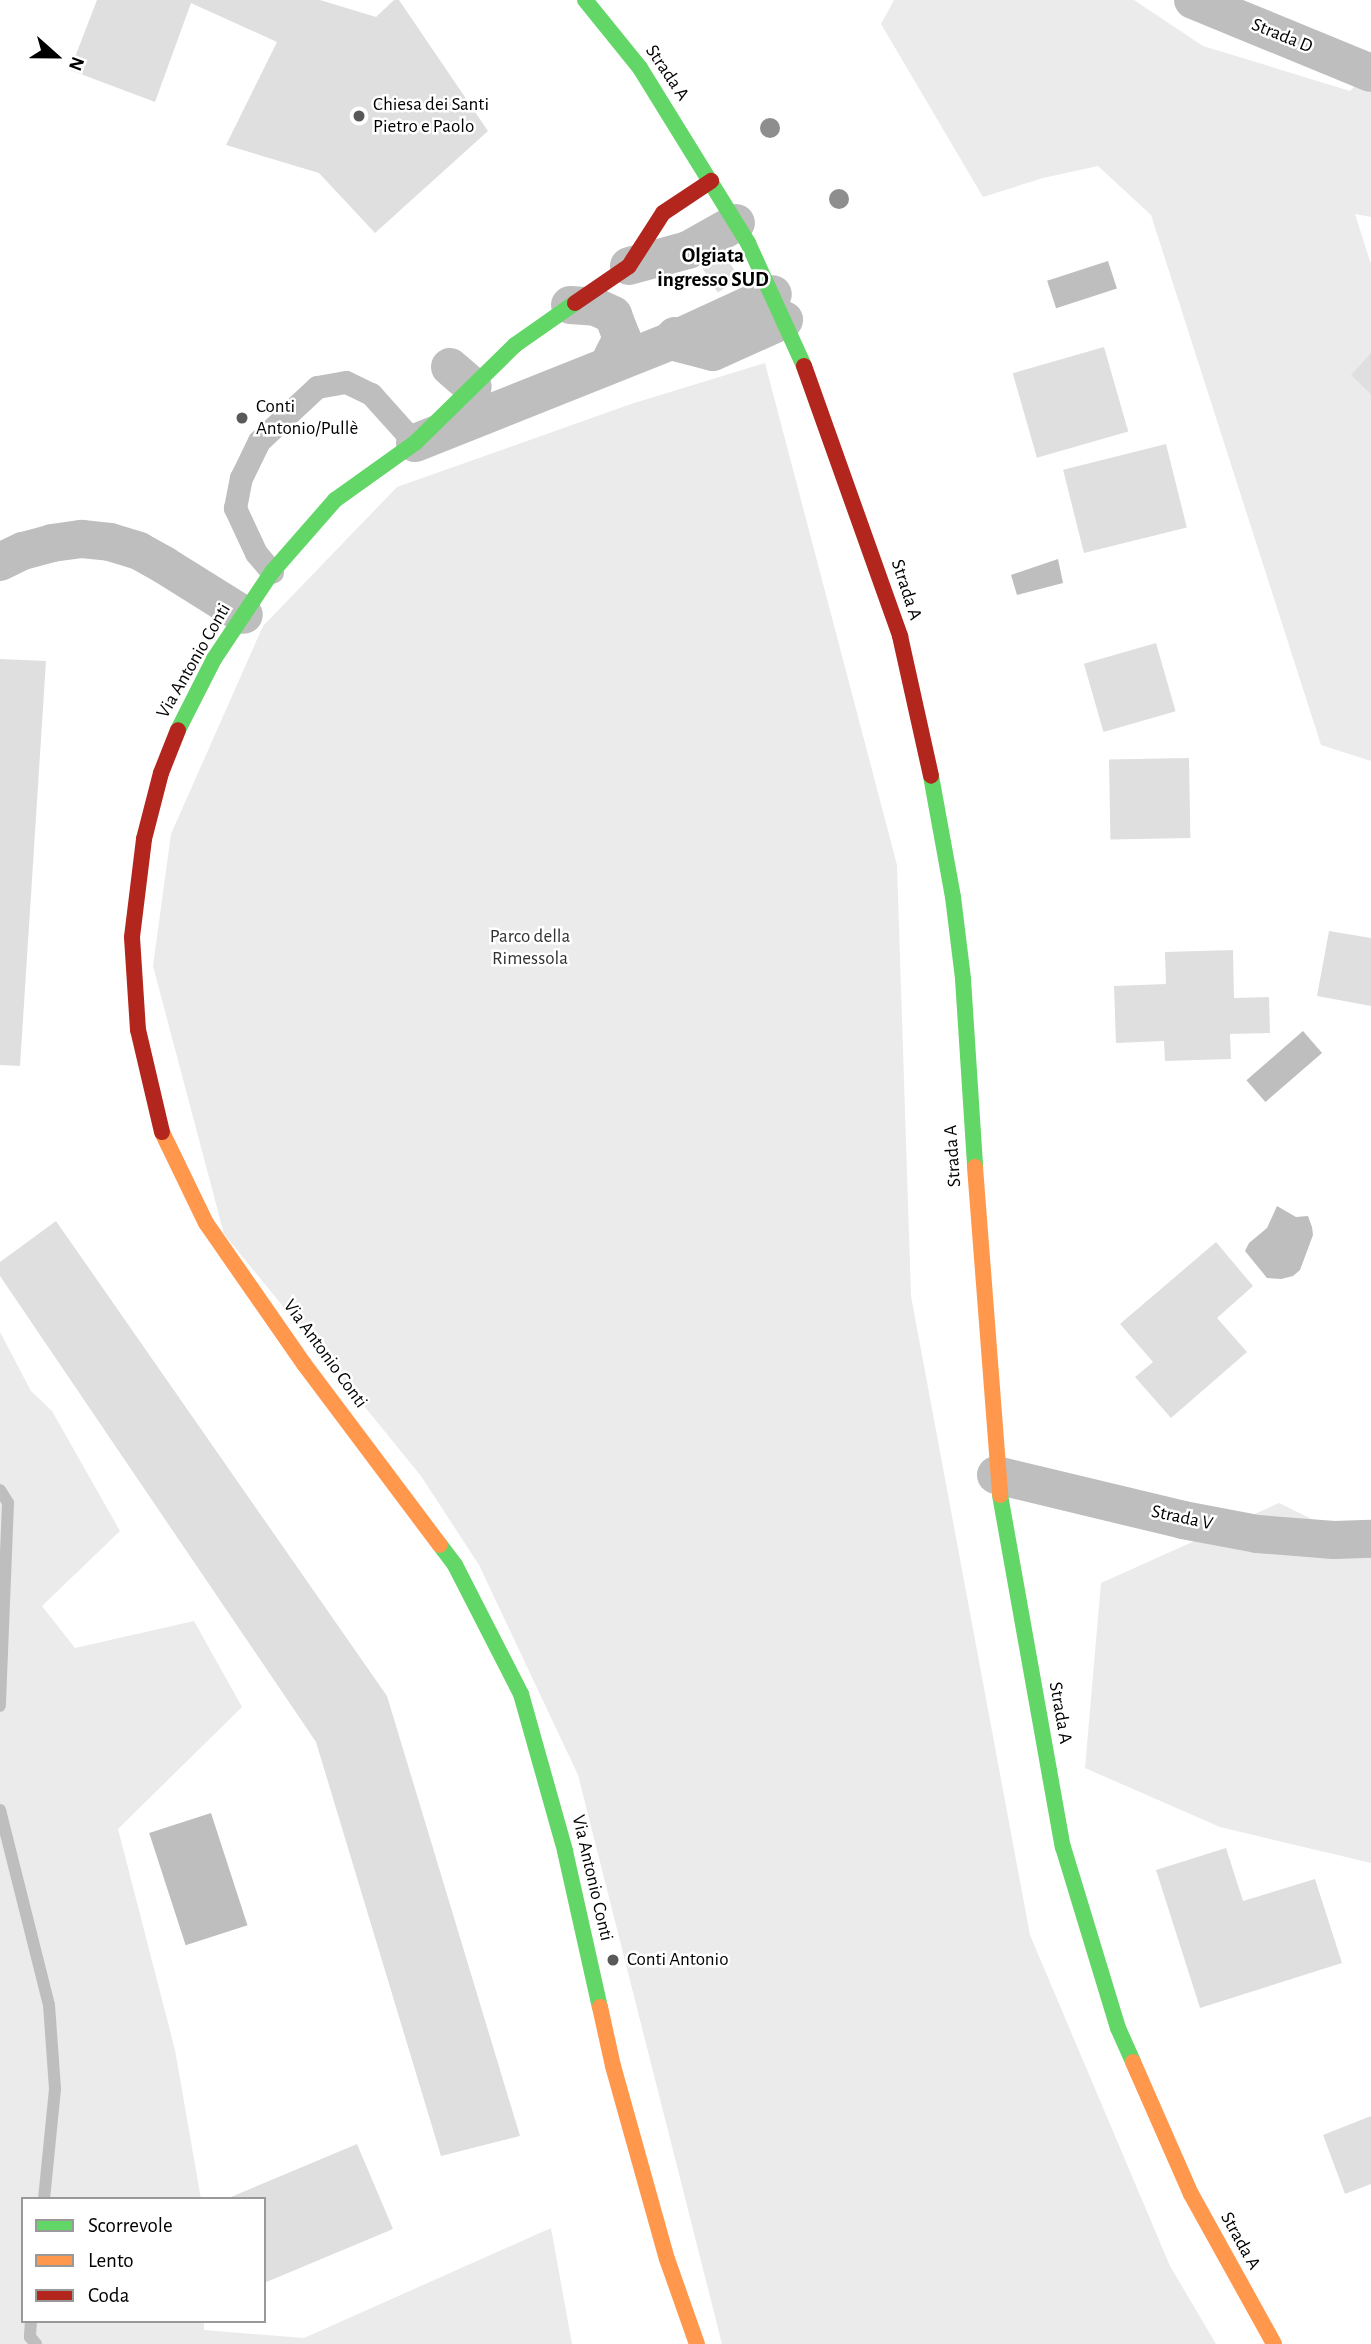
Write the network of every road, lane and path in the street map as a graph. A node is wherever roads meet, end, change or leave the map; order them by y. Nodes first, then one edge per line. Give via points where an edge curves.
1 (585, 0) edge
2 (1194, 0) edge
3 (1371, 73) edge
4 (725, 204) junction
5 (629, 266) joint
6 (773, 295) junction
7 (570, 305) junction
8 (671, 341) junction
9 (609, 364) junction
10 (415, 443) junction
11 (0, 562) edge
12 (272, 572) junction
13 (244, 615) junction
14 (996, 1475) junction
15 (1371, 1539) edge
16 (697, 2344) edge
17 (1274, 2344) edge

1 - 4 street, Strada A via 640,68
2 - 3 street, Strada D
4 - 5 street
4 - 6 street, Strada A
5 - 7 street, Via Antonio Conti
6 - 8 street via 695,310
6 - 8 street via 713,352
6 - 14 street, Strada A via 837,448 900,636 936,797 963,979
7 - 9 street via 596,307 613,315 621,338
7 - 10 street, Via Antonio Conti via 461,377
8 - 9 street
9 - 10 street
10 - 12 street, Via Antonio Conti via 335,500
10 - 12 lane via 371,394 346,382 317,387 259,441 242,478 235,508 256,554
11 - 13 street via 51,543 110,542 139,551
12 - 13 street, Via Antonio Conti
13 - 16 street, Via Antonio Conti via 185,711 161,774 144,839 132,937 138,1030 149,1084 163,1136 206,1223 304,1364 455,1565 521,1693 565,1851 612,2066 667,2259
14 - 15 street, Strada V via 1258,1534
14 - 17 street, Strada A via 1063,1847 1118,2028 1191,2194

